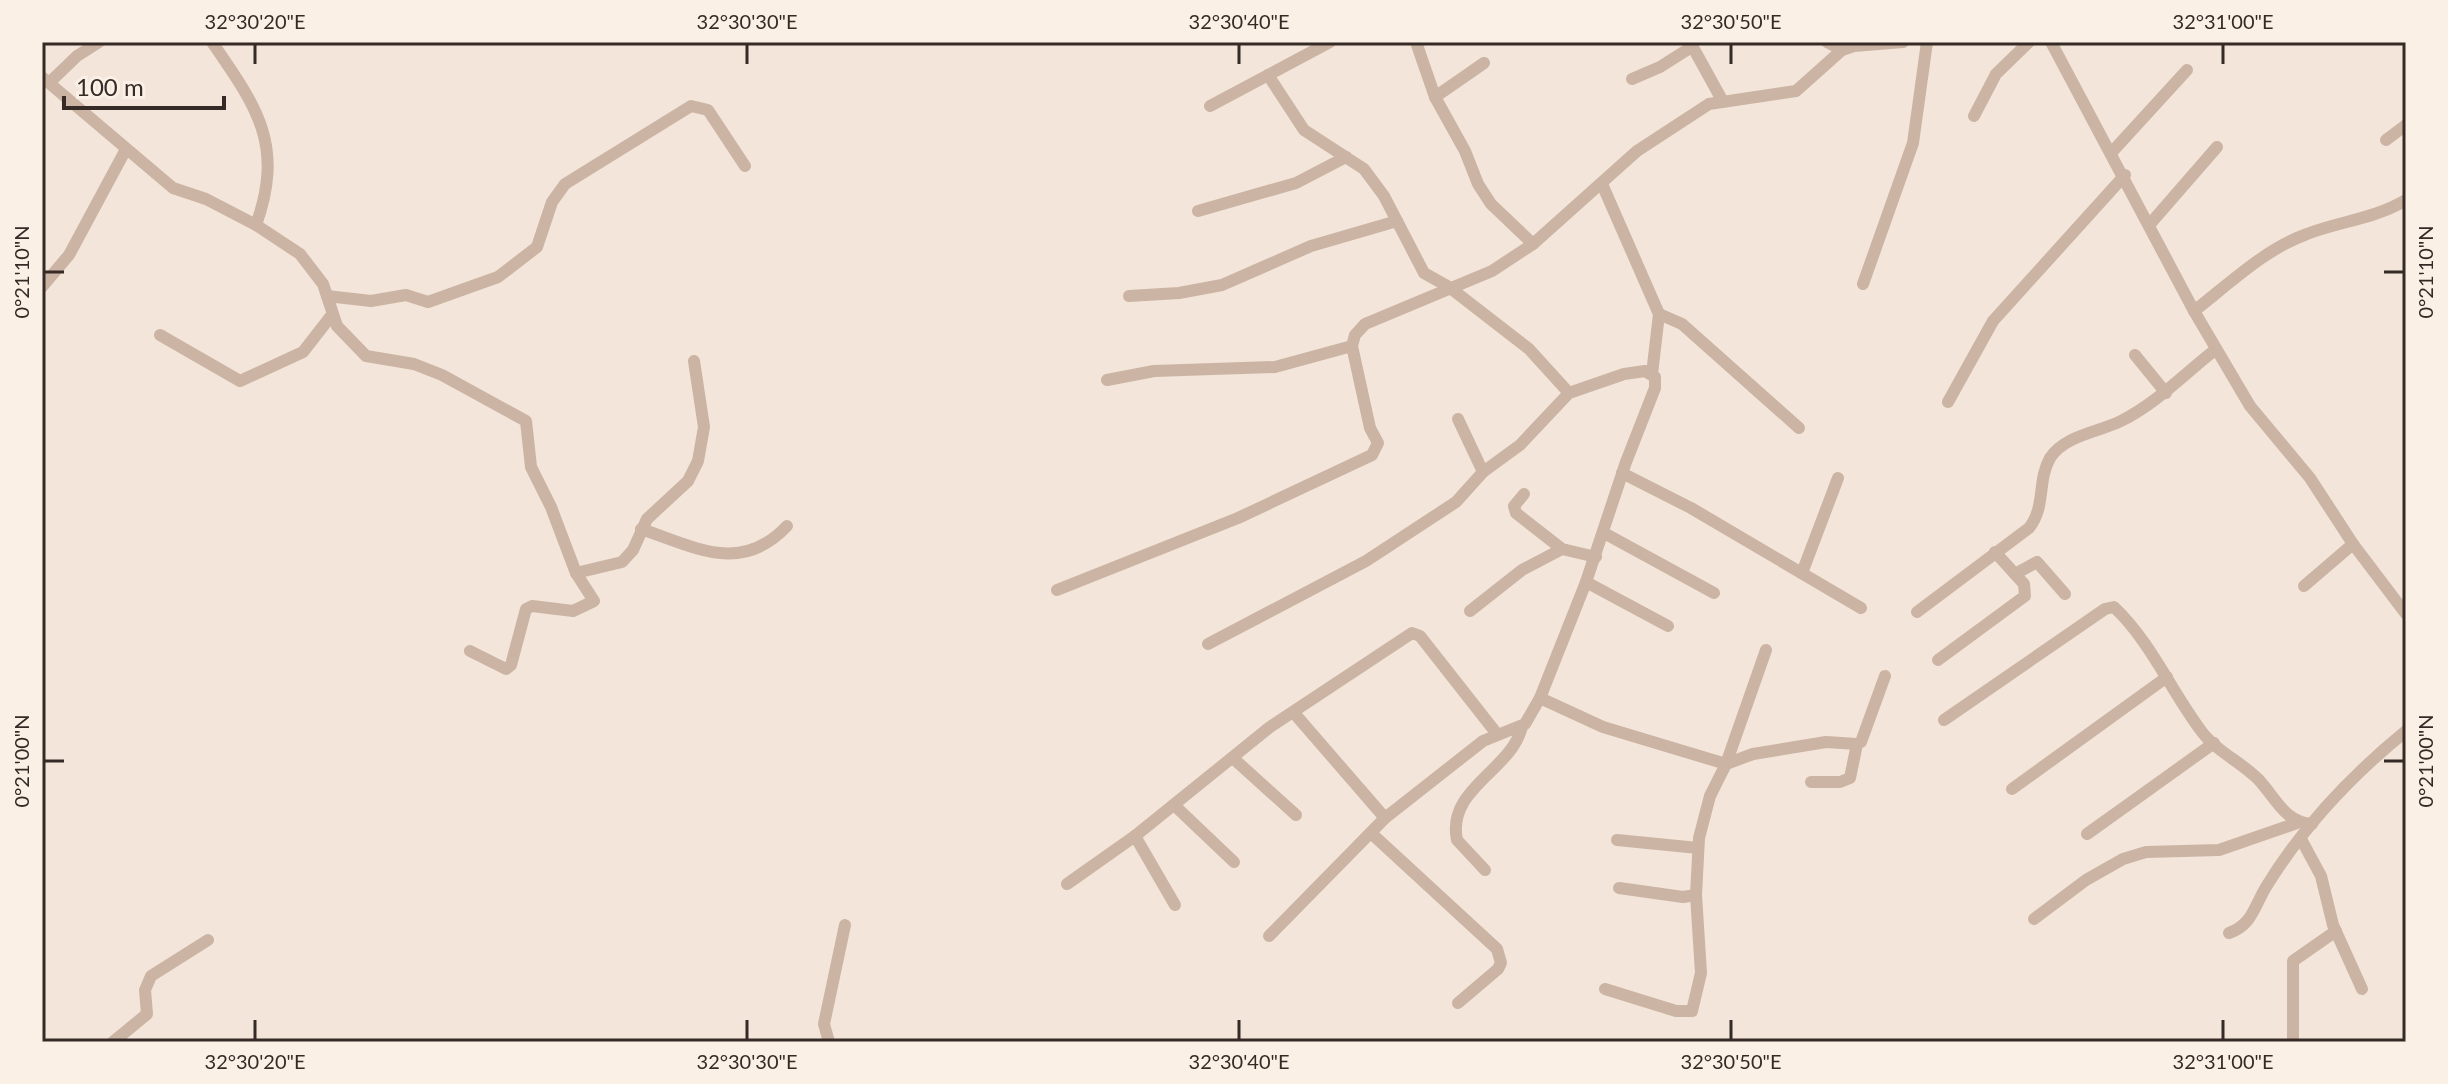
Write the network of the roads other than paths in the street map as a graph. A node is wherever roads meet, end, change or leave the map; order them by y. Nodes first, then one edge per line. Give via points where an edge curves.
1 (99, 42) edge
2 (212, 42) edge
3 (1330, 42) edge
4 (1416, 42) edge
5 (1827, 42) edge
6 (1903, 42) edge
7 (1927, 42) edge
8 (2029, 42) edge
9 (2051, 42) edge
10 (1691, 44) edge
11 (1842, 50) junction
12 (1484, 63) dead end
13 (2187, 70) dead end
14 (1268, 75) junction
15 (1632, 79) dead end
16 (46, 80) edge
17 (1435, 97) junction
18 (1722, 100) junction
19 (1210, 106) dead end
20 (1974, 116) dead end
21 (2406, 125) edge
22 (2386, 140) dead end
23 (2217, 147) dead end
24 (125, 151) junction
25 (2112, 152) junction
26 (1346, 157) junction
27 (745, 166) dead end
28 (2125, 175) junction
29 (1602, 184) junction
30 (2406, 200) edge
31 (1198, 211) dead end
32 (1397, 221) junction
33 (2150, 224) junction
34 (256, 225) junction
35 (1533, 244) junction
36 (1863, 284) dead end
37 (42, 287) edge
38 (1449, 287) junction
39 (327, 296) junction
40 (1129, 296) dead end
41 (2194, 311) junction
42 (1659, 314) junction
43 (331, 316) junction
44 (160, 335) dead end
45 (1352, 346) junction
46 (2215, 350) junction
47 (2135, 355) dead end
48 (694, 361) dead end
49 (1652, 374) junction
50 (1107, 380) dead end
51 (1569, 393) junction
52 (2166, 393) junction
53 (1948, 402) dead end
54 (1458, 419) dead end
55 (1799, 428) dead end
56 (1483, 472) junction
57 (1622, 473) junction
58 (1838, 478) dead end
59 (1524, 494) dead end
60 (787, 526) dead end
61 (641, 529) junction
62 (1604, 533) junction
63 (2353, 544) junction
64 (1562, 549) junction
65 (1995, 552) junction
66 (1596, 557) junction
67 (576, 573) junction
68 (1802, 573) junction
69 (2015, 574) junction
70 (1586, 582) junction
71 (2304, 586) dead end
72 (1057, 590) dead end
73 (1714, 593) dead end
74 (2065, 594) dead end
75 (1861, 608) dead end
76 (1470, 611) dead end
77 (1917, 612) dead end
78 (2406, 614) edge
79 (1668, 626) dead end
80 (1208, 644) dead end
81 (1766, 650) dead end
82 (470, 651) dead end
83 (1938, 660) dead end
84 (1885, 676) dead end
85 (2167, 677) junction
86 (1540, 698) junction
87 (1294, 713) junction
88 (1944, 720) dead end
89 (1522, 726) junction
90 (2406, 731) edge
91 (1497, 734) junction
92 (2214, 743) junction
93 (1857, 744) junction
94 (1234, 759) junction
95 (1726, 764) junction
96 (1811, 782) dead end
97 (2012, 789) dead end
98 (1174, 805) junction
99 (1296, 815) dead end
100 (1385, 818) junction
101 (2297, 823) junction
102 (2312, 824) junction
103 (1371, 833) junction
104 (2087, 834) dead end
105 (1135, 836) junction
106 (2301, 839) junction
107 (1617, 840) dead end
108 (1698, 848) junction
109 (1234, 862) dead end
110 (1485, 870) dead end
111 (1067, 884) dead end
112 (1619, 888) dead end
113 (1696, 895) junction
114 (1175, 905) dead end
115 (2034, 919) dead end
116 (845, 925) dead end
117 (2336, 931) junction
118 (2229, 933) dead end
119 (1269, 936) dead end
120 (208, 940) dead end
121 (1605, 989) dead end
122 (2362, 989) dead end
123 (1458, 1003) dead end
124 (113, 1042) edge
125 (829, 1042) edge
126 (2293, 1042) edge

1 - 16 street
2 - 34 street via 247,92 265,131 266,181
3 - 14 street
4 - 17 street
5 - 11 street
6 - 11 street
7 - 36 street via 1913,143
8 - 20 street via 1996,74
9 - 25 street
10 - 15 street
10 - 18 street
11 - 18 street via 1796,91
12 - 17 street
13 - 25 street
14 - 19 street
14 - 26 street via 1304,130
16 - 24 street
17 - 35 street via 1491,204
18 - 29 street via 1637,151
21 - 22 street
23 - 33 street
24 - 34 street via 173,188
24 - 37 street via 69,255
25 - 28 street
26 - 31 street via 1296,183
26 - 32 street via 1364,169
27 - 39 street via 708,110 691,106 565,184 552,202 537,247 498,277 424,302 406,295 371,301
28 - 33 street
28 - 53 street via 1993,321
29 - 35 street
29 - 42 street
30 - 41 street via 2383,214 2303,235
32 - 38 street via 1424,273
32 - 40 street via 1311,246 1222,285
33 - 41 street
34 - 39 street via 312,266
35 - 38 street via 1492,271
38 - 45 street via 1365,324
38 - 51 street via 1529,349
39 - 43 street
41 - 46 street
42 - 49 street
42 - 55 street via 1682,324
43 - 44 street via 303,352 240,381
43 - 67 street via 366,356 442,375 526,421 527,457
45 - 50 street via 1275,367 1154,371
45 - 72 street via 1377,452 1238,518
46 - 52 street
46 - 63 street
47 - 52 street
48 - 61 street via 704,427 698,461 688,481 654,510
49 - 51 street via 1624,374
49 - 57 street via 1655,388
51 - 56 street via 1520,445
52 - 65 street via 2060,448 2044,474 2038,517
54 - 56 street
56 - 80 street via 1456,502 1366,561
57 - 62 street
57 - 68 street
58 - 68 street
59 - 64 street via 1514,506 1516,513
60 - 61 street via 763,547 720,555
61 - 67 street via 622,562
62 - 66 street
62 - 73 street
63 - 71 street
63 - 78 street
64 - 66 street
64 - 76 street via 1522,570
65 - 69 street
65 - 77 street
66 - 70 street
67 - 82 street via 594,601 573,611 526,609 511,665 501,669
68 - 75 street
69 - 74 street via 2037,562
69 - 83 street via 2026,588 2025,596
70 - 79 street
70 - 86 street
81 - 95 street
84 - 93 street
85 - 88 street via 2122,614 2110,606
85 - 92 street
85 - 97 street
86 - 89 street
86 - 95 street via 1603,727
87 - 91 street via 1415,633
87 - 94 street
87 - 100 street
89 - 91 street
89 - 110 street via 1516,747 1478,783 1456,822 1457,840
90 - 102 street
91 - 100 street
92 - 101 street
92 - 104 street
93 - 95 street via 1826,742
93 - 96 street via 1850,778
94 - 98 street
94 - 99 street
95 - 108 street via 1710,796
98 - 105 street
98 - 109 street
100 - 103 street
101 - 102 street
101 - 115 street via 2219,850 2146,852 2123,859
102 - 106 street
103 - 119 street
103 - 123 street via 1497,949 1498,969
105 - 111 street
105 - 114 street
106 - 117 street via 2321,876
106 - 118 street via 2267,885 2249,923
107 - 108 street
108 - 113 street
112 - 113 street
113 - 121 street via 1701,973 1692,1011
116 - 125 street via 824,1024
117 - 122 street
117 - 126 street via 2293,961
120 - 124 street via 151,976 145,990 147,1014

